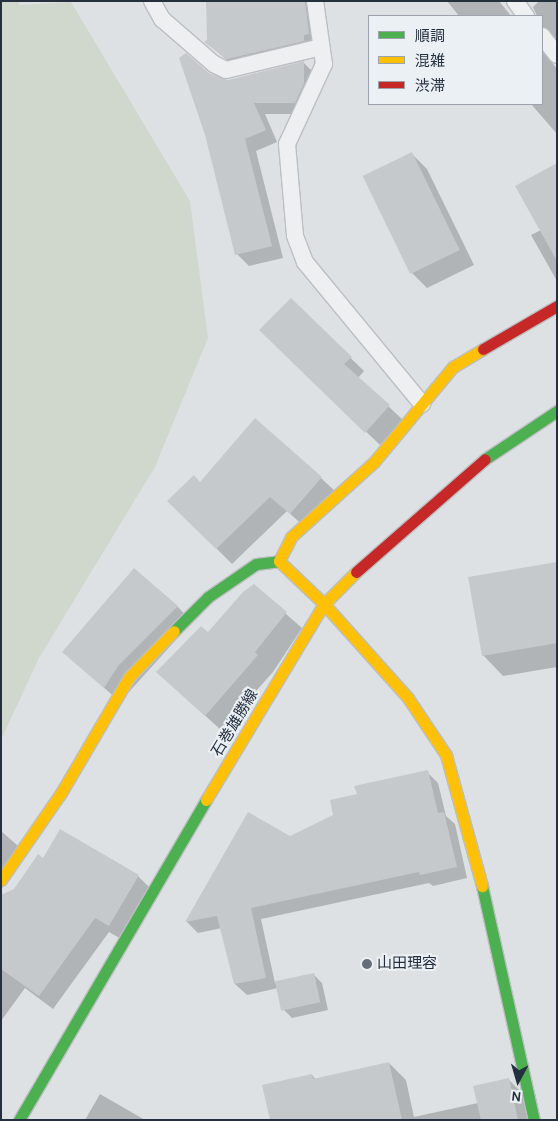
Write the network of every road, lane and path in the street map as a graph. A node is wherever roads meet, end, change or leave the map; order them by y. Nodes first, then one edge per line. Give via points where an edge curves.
1 (152, 1) edge
2 (315, 1) edge
3 (515, 1) edge
4 (525, 15) edge
5 (543, 37) edge
6 (321, 47) junction
7 (557, 55) edge
8 (557, 306) edge
9 (422, 404) junction
10 (557, 411) edge
11 (279, 561) junction
12 (324, 604) junction
13 (1, 880) edge
14 (19, 1120) edge
15 (534, 1120) edge

1 - 6 lane via 162,19 214,64 226,70
2 - 6 lane
3 - 4 lane
5 - 7 lane
6 - 9 lane via 324,64 287,144 295,236 305,262
8 - 9 street via 453,368
9 - 11 street via 374,462 291,537
10 - 12 street, 石巻雄勝線 via 491,453 367,561
11 - 12 street
11 - 13 street via 256,564 208,597 129,677 61,793
12 - 14 street, 石巻雄勝線 via 130,926
12 - 15 street via 408,698 446,755 491,918

